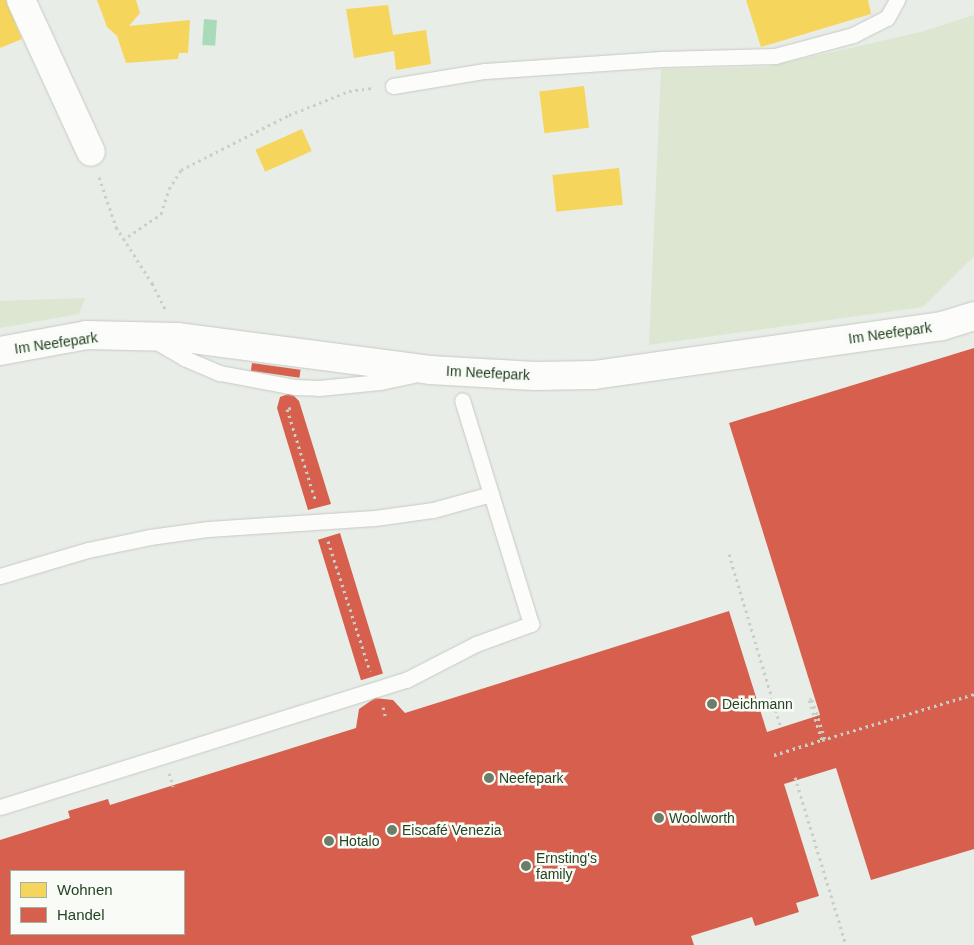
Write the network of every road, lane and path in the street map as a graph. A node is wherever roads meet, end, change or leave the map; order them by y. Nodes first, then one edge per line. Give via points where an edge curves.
1 (21, 0) edge
2 (897, 0) edge
3 (393, 86) joint
4 (91, 152) joint
5 (123, 240) junction
6 (164, 308) junction
7 (174, 310) dead end
8 (974, 316) edge
9 (148, 336) junction
10 (178, 337) junction
11 (0, 352) edge
12 (430, 370) junction
13 (319, 388) junction
14 (462, 400) dead end
15 (491, 494) junction
16 (322, 521) junction
17 (728, 554) dead end
18 (0, 576) edge
19 (376, 689) junction
20 (974, 694) edge
21 (386, 719) dead end
22 (780, 725) dead end
23 (856, 729) dead end
24 (823, 739) junction
25 (774, 755) dead end
26 (795, 777) dead end
27 (0, 807) edge
28 (846, 945) edge

1 - 4 street
2 - 3 lane via 887,18 853,35 775,56 662,59 485,71
3 - 5 path via 340,94 289,115 181,170 169,189 161,214
4 - 5 path
5 - 6 path via 152,283
6 - 7 path
6 - 10 path
8 - 12 street, Im Neefepark via 942,326 594,375 535,376
9 - 10 street, Im Neefepark
9 - 11 street, Im Neefepark via 86,336
9 - 13 lane via 184,358 220,373
10 - 12 street, Im Neefepark
12 - 13 lane via 380,382
13 - 16 path via 317,401 287,408
14 - 15 lane
15 - 16 lane via 433,510
15 - 19 lane via 531,624 476,644 406,680
16 - 18 lane via 208,529 150,537 88,550
16 - 19 path
17 - 22 path
19 - 21 path
19 - 27 lane
20 - 24 path
23 - 24 path
24 - 24 path via 809,700 812,699
24 - 25 path, bridge
26 - 28 path

